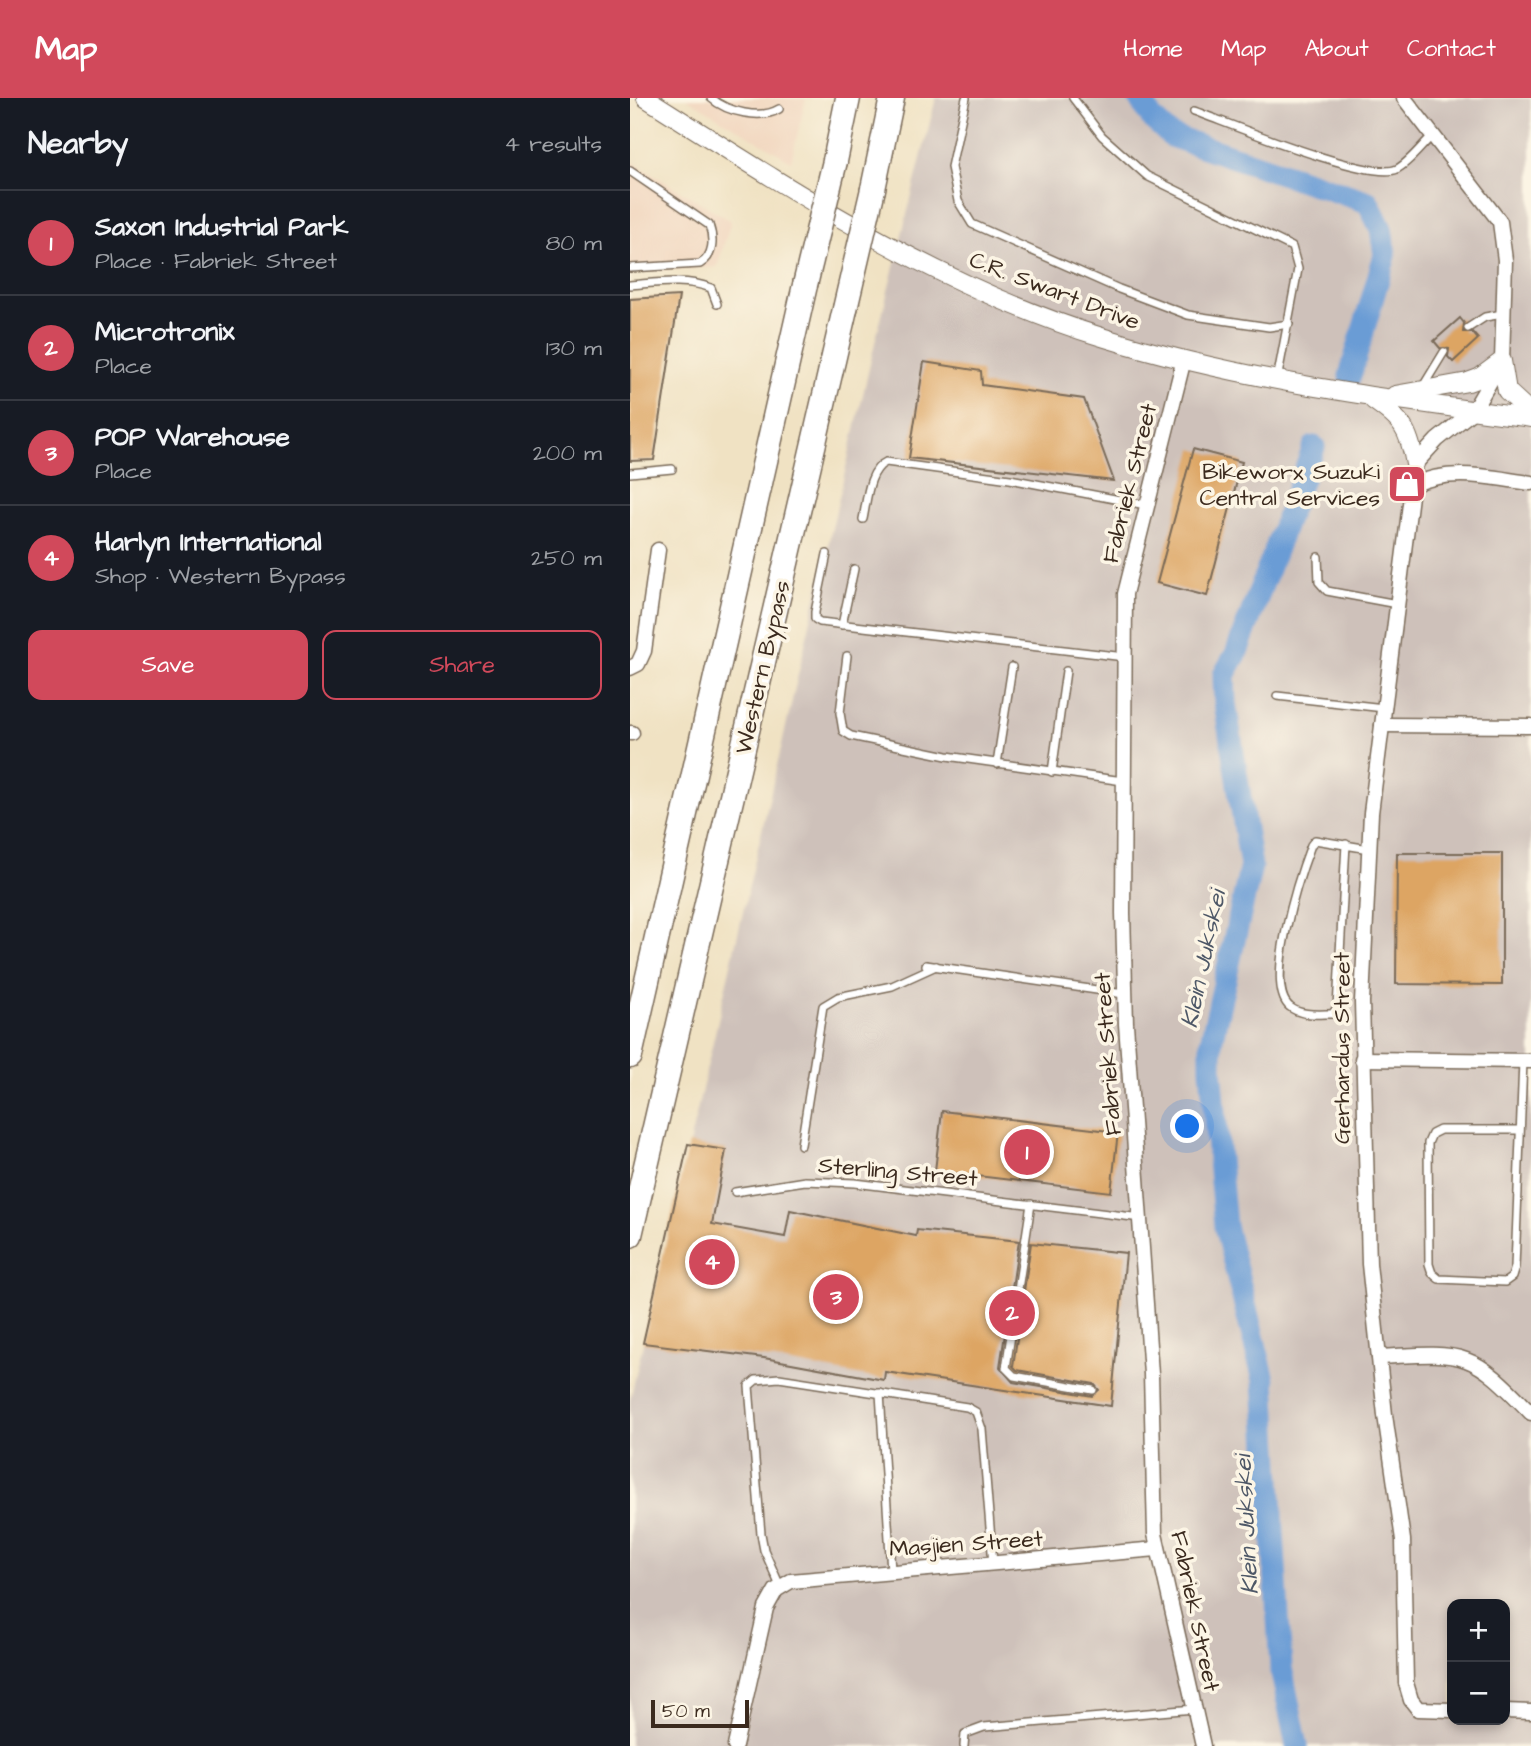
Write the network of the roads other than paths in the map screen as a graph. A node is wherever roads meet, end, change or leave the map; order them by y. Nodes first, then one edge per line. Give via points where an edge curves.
1 (646, 98) edge
2 (712, 98) edge
3 (848, 98) edge
4 (892, 98) edge
5 (966, 98) edge
6 (1073, 98) edge
7 (1404, 98) edge
8 (779, 109) dead end
9 (1194, 111) dead end
10 (1433, 135) junction
11 (630, 171) edge
12 (630, 268) edge
13 (630, 285) edge
14 (717, 304) dead end
15 (1505, 314) junction
16 (1289, 324) junction
17 (1468, 328) dead end
18 (1444, 352) dead end
19 (1184, 359) junction
20 (1502, 361) junction
21 (1277, 381) junction
22 (1419, 391) junction
23 (1372, 398) junction
24 (1473, 411) junction
25 (1531, 416) edge
26 (1415, 464) junction
27 (673, 469) dead end
28 (630, 473) edge
29 (1531, 483) edge
30 (1413, 485) junction
31 (1146, 505) junction
32 (863, 519) dead end
33 (658, 550) dead end
34 (827, 554) dead end
35 (1318, 557) dead end
36 (854, 569) dead end
37 (1397, 604) junction
38 (842, 625) junction
39 (847, 656) dead end
40 (1125, 657) junction
41 (1012, 667) dead end
42 (630, 668) edge
43 (1066, 671) dead end
44 (1277, 696) dead end
45 (1385, 708) junction
46 (1382, 725) junction
47 (1531, 726) edge
48 (997, 764) junction
49 (1052, 772) junction
50 (1123, 781) junction
51 (1346, 844) junction
52 (1369, 849) junction
53 (926, 965) dead end
54 (936, 966) junction
55 (1124, 994) junction
56 (630, 1056) edge
57 (1362, 1059) junction
58 (1527, 1060) edge
59 (1520, 1130) junction
60 (801, 1145) dead end
61 (735, 1192) dead end
62 (1031, 1205) junction
63 (1141, 1218) junction
64 (630, 1235) edge
65 (1379, 1357) junction
66 (1093, 1390) dead end
67 (880, 1393) junction
68 (1531, 1413) edge
69 (1157, 1549) junction
70 (993, 1564) junction
71 (891, 1571) junction
72 (780, 1586) junction
73 (1194, 1709) junction
74 (1447, 1710) edge
75 (1510, 1711) edge
76 (1531, 1712) edge
77 (735, 1746) edge
78 (964, 1746) edge
79 (1203, 1746) edge

1 - 19 street, C.R. Swart Drive via 927,266 1066,325
2 - 8 lane via 763,116
3 - 56 highway, Western Bypass, bridge
4 - 64 highway, Western Bypass, bridge
5 - 16 lane via 951,167 958,201 972,224 1188,315 1269,327
6 - 16 lane via 1102,136 1147,176 1292,247 1298,268
7 - 10 street
9 - 10 lane via 1312,154 1374,170 1396,169
10 - 15 street via 1500,222
11 - 12 lane via 709,225 712,242 707,260 700,264
13 - 14 lane via 701,285 710,288
15 - 17 lane via 1485,317
15 - 20 street
16 - 21 lane
18 - 22 lane
19 - 21 street, C.R. Swart Drive
19 - 31 street, Fabriek Street
20 - 22 street via 1479,378
20 - 24 street
20 - 25 street via 1507,391
21 - 23 street, C.R. Swart Drive
22 - 23 street
23 - 24 street, C.R. Swart Drive
23 - 26 street via 1399,419 1412,444
24 - 25 street, C.R. Swart Drive
24 - 26 street
26 - 30 street, Gerhardus Street
27 - 28 lane
29 - 30 street via 1458,474 1437,475
30 - 37 street, Gerhardus Street
31 - 32 lane via 886,462 873,474
31 - 40 street, Fabriek Street via 1125,594
33 - 42 street via 644,651 638,664
34 - 38 lane via 815,619
35 - 37 lane via 1319,582 1326,592
36 - 38 lane
37 - 45 street, Gerhardus Street
38 - 40 lane
39 - 48 lane via 840,713 843,731 861,740
40 - 50 street, Fabriek Street
41 - 48 lane
43 - 49 lane
44 - 45 lane
45 - 46 street, Gerhardus Street
46 - 47 street
46 - 52 street, Gerhardus Street
48 - 49 lane
49 - 50 lane
50 - 55 street, Fabriek Street
51 - 51 lane via 1312,842 1288,927 1279,964 1280,989 1289,1006 1302,1013 1332,1014 1336,1008
51 - 52 lane
52 - 57 street, Gerhardus Street
53 - 54 lane
54 - 55 lane
54 - 60 lane via 892,986 838,997 823,1006
55 - 63 street, Fabriek Street
57 - 58 street
57 - 65 street, Gerhardus Street via 1368,1264
58 - 59 lane
59 - 59 lane via 1512,1277 1505,1282 1439,1279 1429,1264 1428,1143 1432,1134 1440,1130
61 - 62 lane, Sterling Street via 805,1181 855,1183
62 - 63 lane, Sterling Street
62 - 66 lane via 1006,1368 1014,1376
63 - 69 street, Fabriek Street
65 - 68 street via 1454,1356 1476,1362
65 - 74 street, Gerhardus Street via 1403,1539 1406,1683 1418,1709
67 - 70 lane via 976,1412 982,1429
67 - 71 lane
67 - 72 lane via 779,1378 756,1380 749,1386 761,1534
69 - 70 street, Masjien Street
69 - 73 street, Fabriek Street
70 - 71 street, Masjien Street
71 - 72 street, Masjien Street via 804,1578
72 - 77 street via 770,1598 758,1634
73 - 78 lane via 984,1727 965,1734
73 - 79 street, Fabriek Street
75 - 76 street

